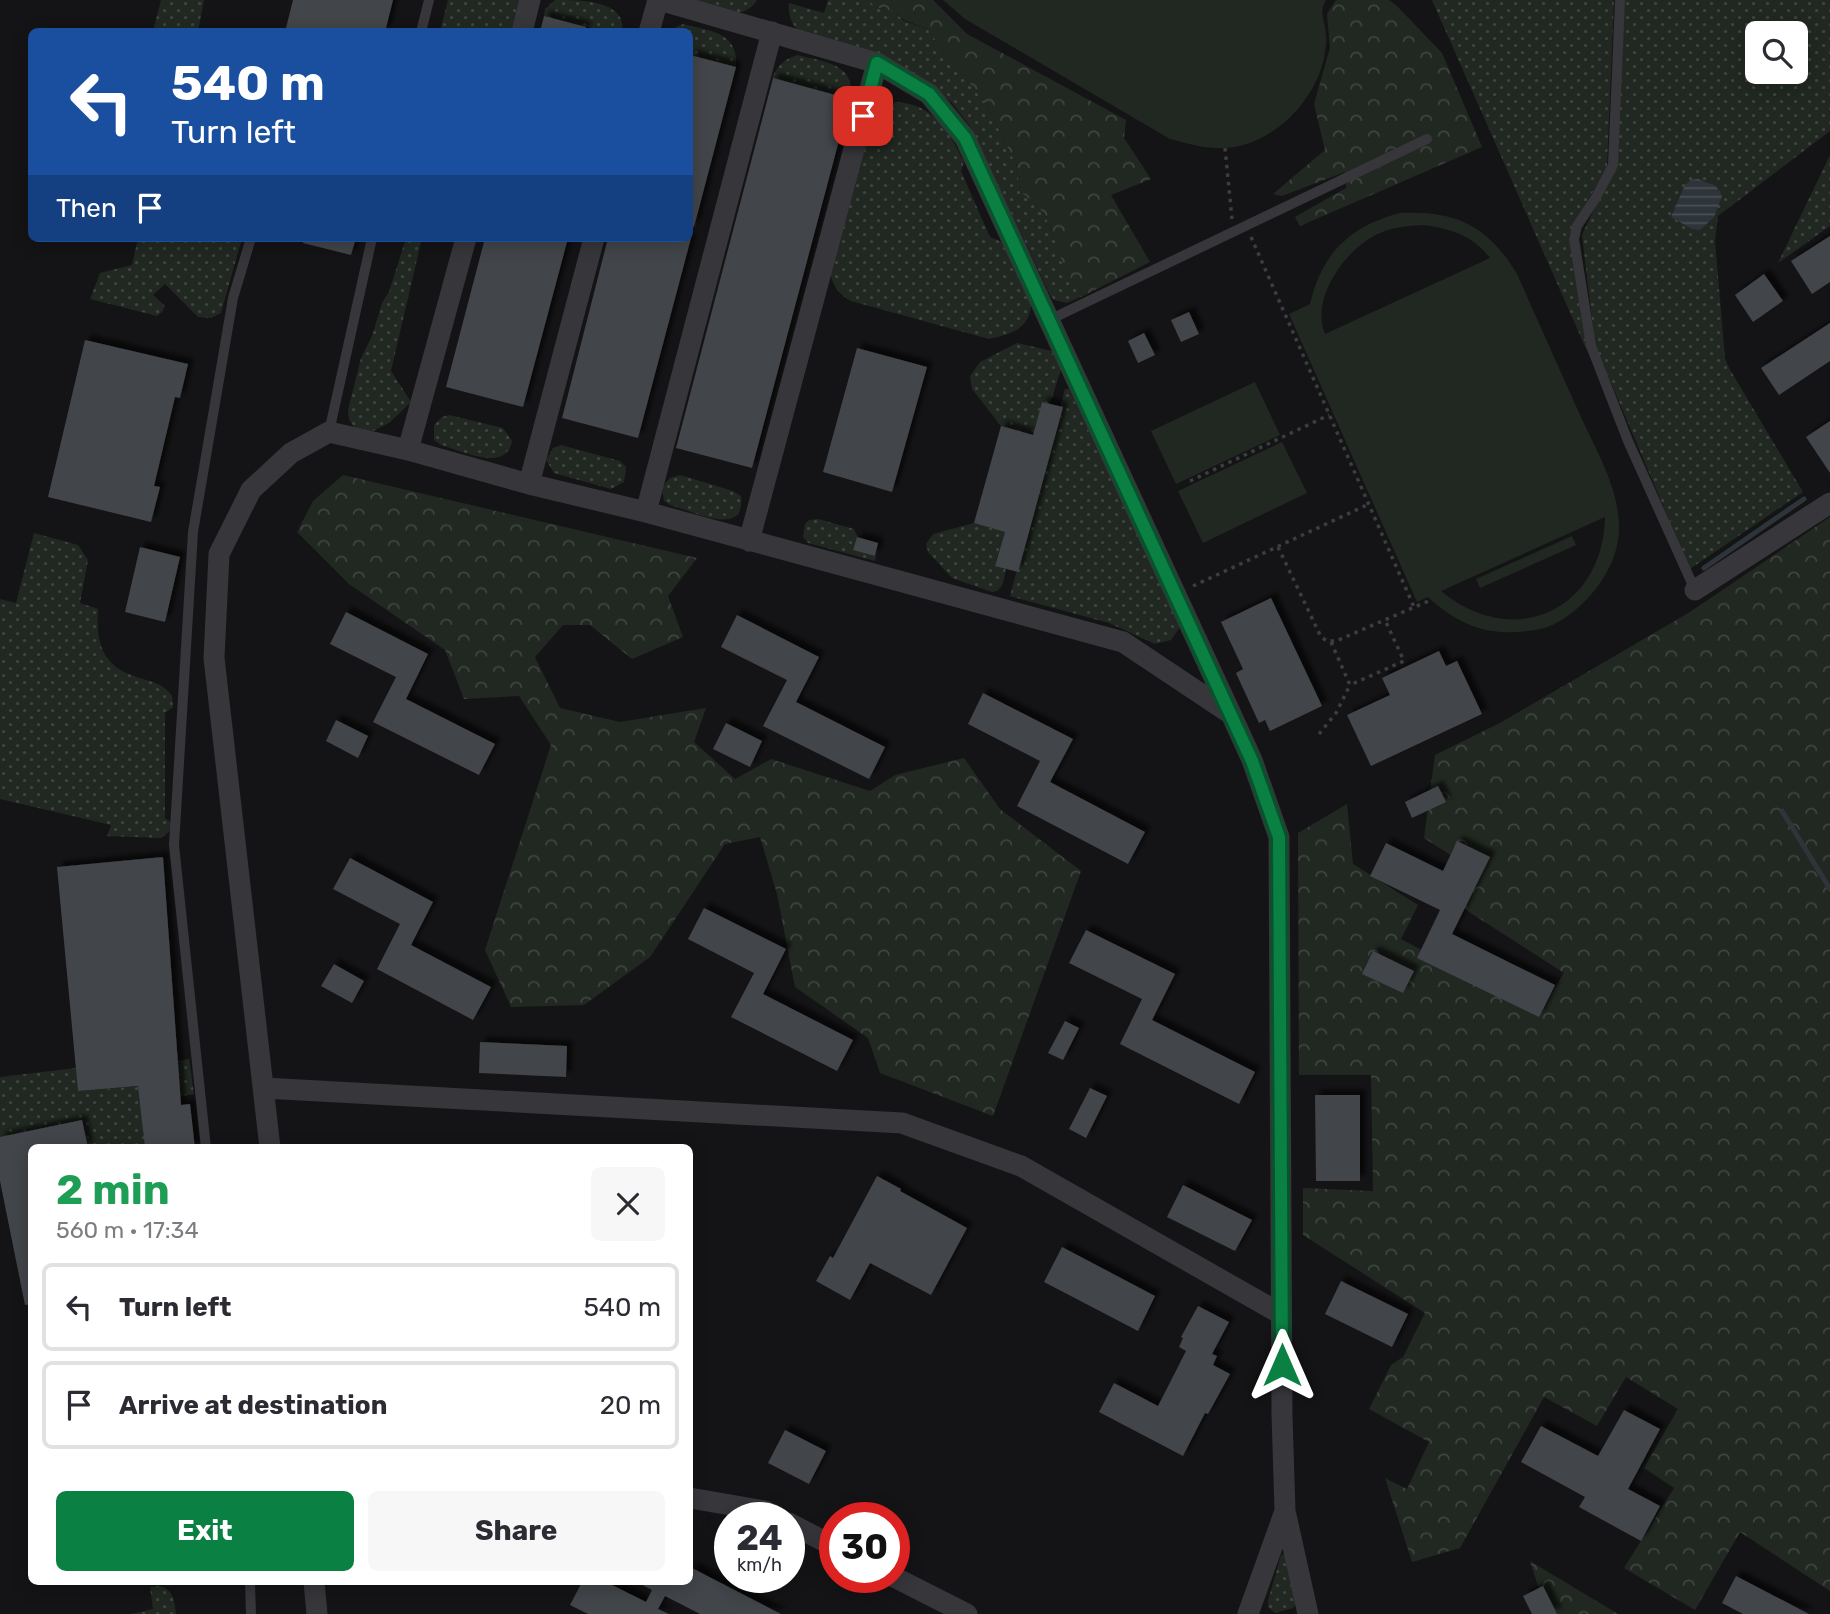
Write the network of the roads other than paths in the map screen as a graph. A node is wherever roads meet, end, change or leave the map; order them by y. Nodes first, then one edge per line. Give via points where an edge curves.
1 (429, 0) edge
2 (530, 0) edge
3 (658, 0) edge
4 (1620, 0) edge
5 (422, 28) edge
6 (523, 28) edge
7 (650, 28) edge
8 (772, 32) junction
9 (877, 63) junction
10 (1427, 139) dead end
11 (250, 242) edge
12 (371, 242) edge
13 (465, 242) edge
14 (593, 242) edge
15 (1049, 320) junction
16 (329, 432) junction
17 (408, 450) junction
18 (529, 484) junction
19 (1830, 503) edge
20 (646, 512) junction
21 (749, 541) junction
22 (1695, 590) joint
23 (1231, 714) junction
24 (264, 1088) junction
25 (206, 1144) edge
26 (270, 1144) edge
27 (1281, 1314) junction
28 (693, 1499) edge
29 (714, 1502) edge
30 (1285, 1511) junction
31 (250, 1585) edge
32 (314, 1585) edge
33 (910, 1585) edge
34 (251, 1614) edge
35 (317, 1614) edge
36 (967, 1614) edge
37 (1248, 1614) edge
38 (1306, 1614) edge

1 - 5 lane
2 - 6 street
3 - 7 street
3 - 8 street
4 - 22 lane via 1613,165 1574,239 1591,346
8 - 9 street
8 - 20 street
9 - 15 street via 929,94 965,138
9 - 21 street
10 - 15 lane
11 - 25 lane via 233,298 193,531 174,845
12 - 16 lane
13 - 17 street
14 - 18 street
15 - 23 street
16 - 17 street
16 - 24 street via 291,453 251,490 219,554 214,658
17 - 18 street
18 - 20 street
19 - 22 street
20 - 21 street
21 - 23 street via 1123,642
23 - 27 street via 1279,837
24 - 26 street
24 - 27 street via 902,1123 1021,1166
27 - 30 street
28 - 29 street
30 - 37 street
30 - 38 street
31 - 34 lane
32 - 35 street
33 - 36 street

